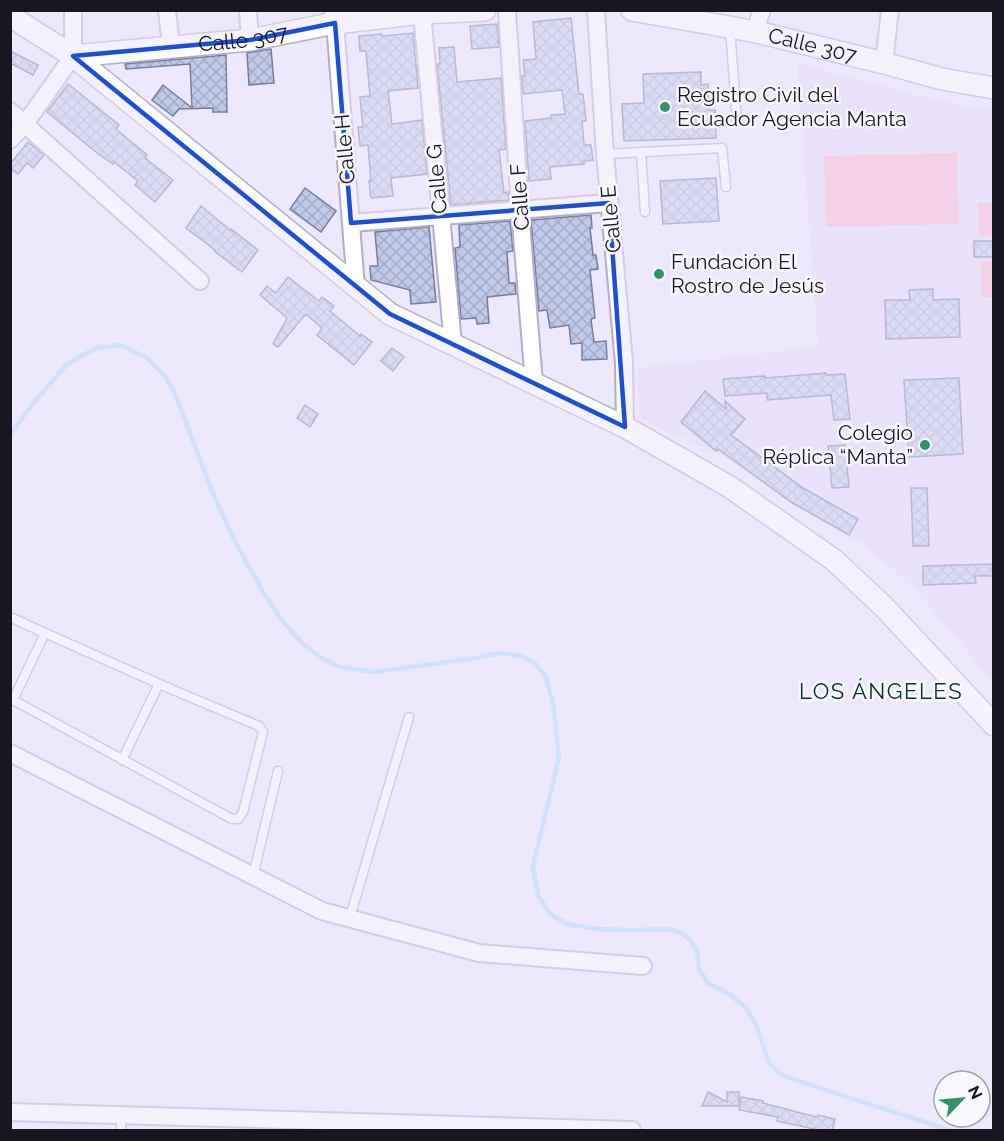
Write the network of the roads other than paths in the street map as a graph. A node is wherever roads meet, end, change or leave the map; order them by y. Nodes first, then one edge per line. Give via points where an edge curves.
1 (73, 10) edge
2 (167, 10) edge
3 (248, 10) edge
4 (485, 10) edge
5 (507, 10) edge
6 (596, 10) edge
7 (632, 10) edge
8 (762, 10) edge
9 (890, 10) edge
10 (422, 13) junction
11 (10, 16) edge
12 (334, 17) edge
13 (730, 28) junction
14 (757, 32) junction
15 (250, 40) junction
16 (171, 47) junction
17 (73, 56) junction
18 (884, 63) junction
19 (993, 88) edge
20 (10, 111) edge
21 (737, 121) dead end
22 (25, 124) junction
23 (10, 140) edge
24 (641, 152) junction
25 (605, 154) junction
26 (726, 187) dead end
27 (609, 203) junction
28 (520, 210) junction
29 (645, 212) dead end
30 (441, 216) junction
31 (351, 223) junction
32 (200, 281) dead end
33 (356, 287) junction
34 (453, 344) junction
35 (534, 383) junction
36 (625, 427) junction
37 (10, 617) edge
38 (45, 633) junction
39 (159, 684) junction
40 (12, 699) edge
41 (409, 717) dead end
42 (993, 725) edge
43 (10, 753) edge
44 (122, 760) junction
45 (278, 771) dead end
46 (253, 876) junction
47 (350, 917) junction
48 (643, 966) dead end
49 (10, 1112) edge
50 (122, 1123) edge
51 (238, 1125) edge
52 (632, 1131) edge

1 - 17 street
2 - 16 street
3 - 15 street
4 - 10 street, Calle 307
5 - 28 street, Calle F
6 - 25 street, Calle E
7 - 13 street, Calle 307
8 - 14 street
9 - 18 street
10 - 12 street, Calle 307
10 - 30 street, Calle G
11 - 17 street
12 - 15 street, Calle 307
12 - 31 street, Calle H
13 - 14 street, Calle 307
13 - 21 lane
14 - 18 street, Calle 307
15 - 16 street, Calle 307
16 - 17 street, Calle 307
17 - 22 street
17 - 33 street
18 - 19 street, Calle 307
20 - 22 street
22 - 23 street
22 - 32 street
24 - 25 lane
24 - 26 lane via 722,148
24 - 29 lane
25 - 27 street, Calle E
27 - 28 street
27 - 36 street, Calle E via 624,363
28 - 30 street
28 - 35 street, Calle F
30 - 31 street
30 - 34 street, Calle G
31 - 33 street, Calle H
33 - 34 street via 390,314
34 - 35 street
35 - 36 street
36 - 42 street via 730,487 834,560 884,607
37 - 38 lane
38 - 39 lane
38 - 40 lane
39 - 44 lane
39 - 44 lane via 259,726 263,732 243,812 238,819 232,819
40 - 44 lane
41 - 47 lane
43 - 46 street
45 - 46 lane
46 - 47 street via 322,911
47 - 48 street via 479,953
49 - 50 street
50 - 51 street
51 - 52 street

